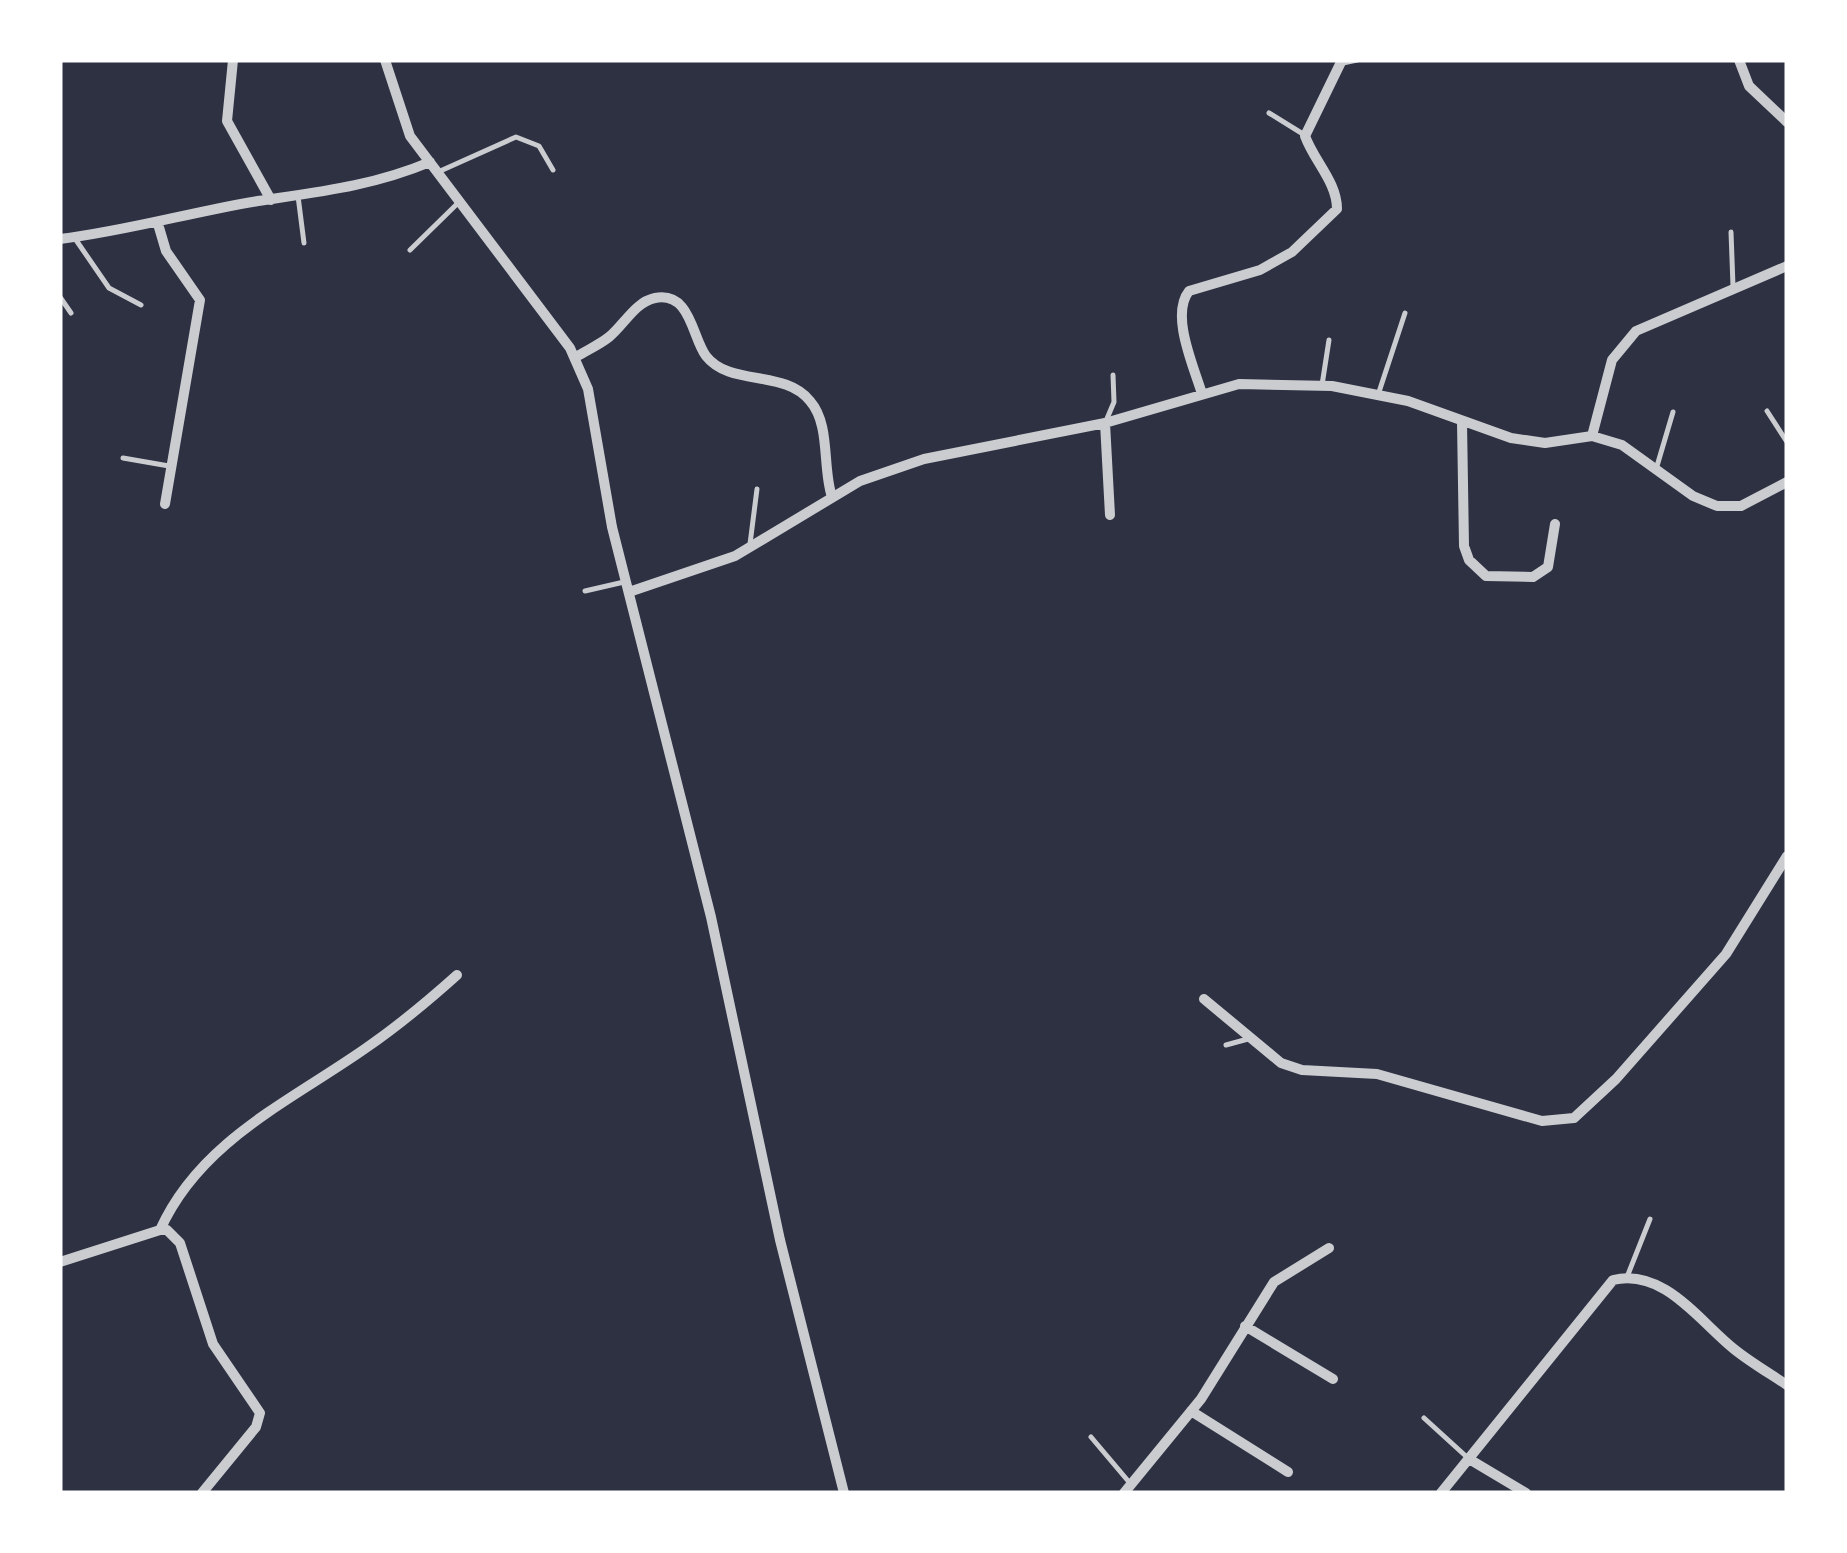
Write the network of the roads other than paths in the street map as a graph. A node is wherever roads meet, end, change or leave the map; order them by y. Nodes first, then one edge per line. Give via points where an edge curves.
1 (233, 60) edge
2 (385, 60) edge
3 (1357, 60) edge
4 (1739, 60) edge
5 (1343, 62) edge
6 (1268, 114) dead end
7 (1787, 122) edge
8 (1305, 136) junction
9 (434, 167) junction
10 (553, 170) dead end
11 (298, 196) junction
12 (270, 200) junction
13 (460, 200) junction
14 (158, 224) junction
15 (1731, 232) dead end
16 (74, 237) junction
17 (60, 239) edge
18 (304, 243) dead end
19 (410, 250) dead end
20 (1787, 266) edge
21 (1733, 289) junction
22 (60, 297) edge
23 (141, 305) dead end
24 (1406, 313) dead end
25 (71, 314) dead end
26 (1328, 340) dead end
27 (573, 352) junction
28 (1114, 375) dead end
29 (1322, 385) junction
30 (1202, 394) junction
31 (1378, 395) junction
32 (1766, 411) dead end
33 (1673, 412) dead end
34 (1462, 422) junction
35 (1105, 423) junction
36 (1592, 436) junction
37 (1787, 442) edge
38 (123, 458) dead end
39 (169, 466) junction
40 (1656, 469) junction
41 (1787, 482) edge
42 (757, 489) dead end
43 (832, 497) junction
44 (165, 504) dead end
45 (1110, 515) dead end
46 (1555, 524) dead end
47 (750, 547) junction
48 (628, 587) junction
49 (585, 591) dead end
50 (1787, 856) edge
51 (457, 975) dead end
52 (1204, 999) dead end
53 (1251, 1038) junction
54 (1226, 1045) dead end
55 (1650, 1218) dead end
56 (160, 1230) junction
57 (1329, 1248) dead end
58 (60, 1262) edge
59 (1627, 1277) junction
60 (1245, 1326) junction
61 (1333, 1380) dead end
62 (1787, 1385) edge
63 (1191, 1411) junction
64 (1424, 1418) dead end
65 (1092, 1437) dead end
66 (1469, 1459) junction
67 (1288, 1472) dead end
68 (1128, 1489) edge
69 (202, 1493) edge
70 (844, 1493) edge
71 (1442, 1493) edge
72 (1526, 1493) edge

1 - 12 street via 227,120
2 - 9 street via 410,136
3 - 5 lane
4 - 7 street via 1749,86
5 - 8 street
6 - 8 lane
8 - 30 street via 1338,208 1292,252 1260,270 1189,291 1182,300
9 - 10 lane via 516,138 539,146
9 - 11 street
9 - 13 street
11 - 12 street
11 - 18 lane
12 - 14 street
13 - 19 lane
13 - 27 street
14 - 16 street
14 - 39 street via 166,251 200,300
15 - 21 lane
16 - 17 street
16 - 23 lane via 109,288
20 - 21 street
21 - 36 street via 1663,317 1620,346
22 - 25 lane
24 - 31 lane
26 - 29 lane
27 - 43 street via 610,336 642,305 671,299 686,311 705,355 720,367 771,379 810,400 819,416
27 - 48 street via 588,389
28 - 35 lane
29 - 30 street via 1239,384
29 - 31 street
30 - 35 street
31 - 34 street
32 - 37 lane
33 - 40 lane
34 - 36 street via 1545,442
34 - 46 street via 1464,546 1475,568 1486,576 1537,576 1549,564
35 - 43 street via 924,458
35 - 45 street
36 - 40 street via 1622,445
38 - 39 lane
39 - 44 street
40 - 41 street via 1717,506 1741,506
42 - 47 lane
43 - 47 street
47 - 48 street
48 - 49 lane
48 - 70 street
50 - 53 street via 1726,954 1574,1118 1542,1121 1377,1074 1302,1070 1281,1064
51 - 56 street via 368,1047 213,1155 187,1180
52 - 53 street
53 - 54 lane
55 - 59 lane
56 - 58 street
56 - 69 street via 180,1243 213,1344 260,1414
57 - 60 street via 1274,1282
59 - 62 street via 1666,1290
59 - 66 street via 1601,1292
60 - 61 street
60 - 63 street
63 - 67 street
63 - 68 street
64 - 66 lane
65 - 68 lane
66 - 71 street
66 - 72 street

